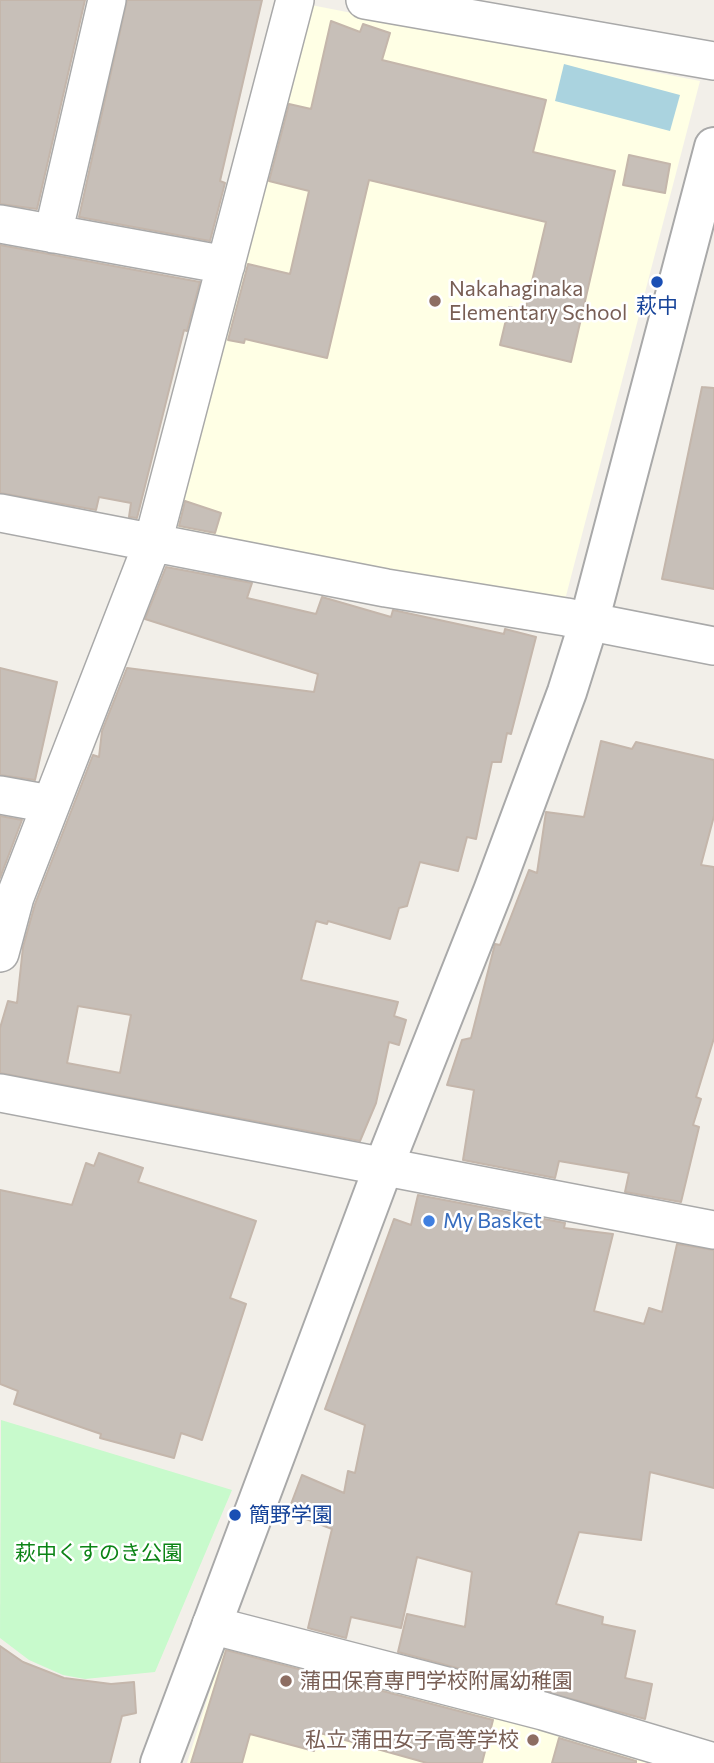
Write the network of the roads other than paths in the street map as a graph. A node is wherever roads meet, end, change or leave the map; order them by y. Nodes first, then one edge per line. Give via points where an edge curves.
1 (107, 0) edge
2 (295, 0) edge
3 (365, 0) edge
4 (714, 61) edge
5 (714, 147) edge
6 (0, 224) edge
7 (53, 233) junction
8 (226, 265) junction
9 (0, 513) edge
10 (153, 542) junction
11 (589, 622) junction
12 (714, 646) edge
13 (0, 795) edge
14 (50, 804) junction
15 (0, 953) edge
16 (0, 1093) edge
17 (383, 1168) junction
18 (714, 1230) edge
19 (211, 1625) junction
20 (714, 1762) edge
21 (160, 1763) edge

1 - 7 street
2 - 8 street
3 - 4 street
5 - 11 street
6 - 7 street
7 - 8 street
8 - 10 street
9 - 10 street
10 - 11 street
10 - 14 street
11 - 12 street
11 - 17 street via 493,891
13 - 14 street
14 - 15 street via 15,897
16 - 17 street
17 - 18 street
17 - 19 street
19 - 20 street via 543,1711
19 - 21 street

